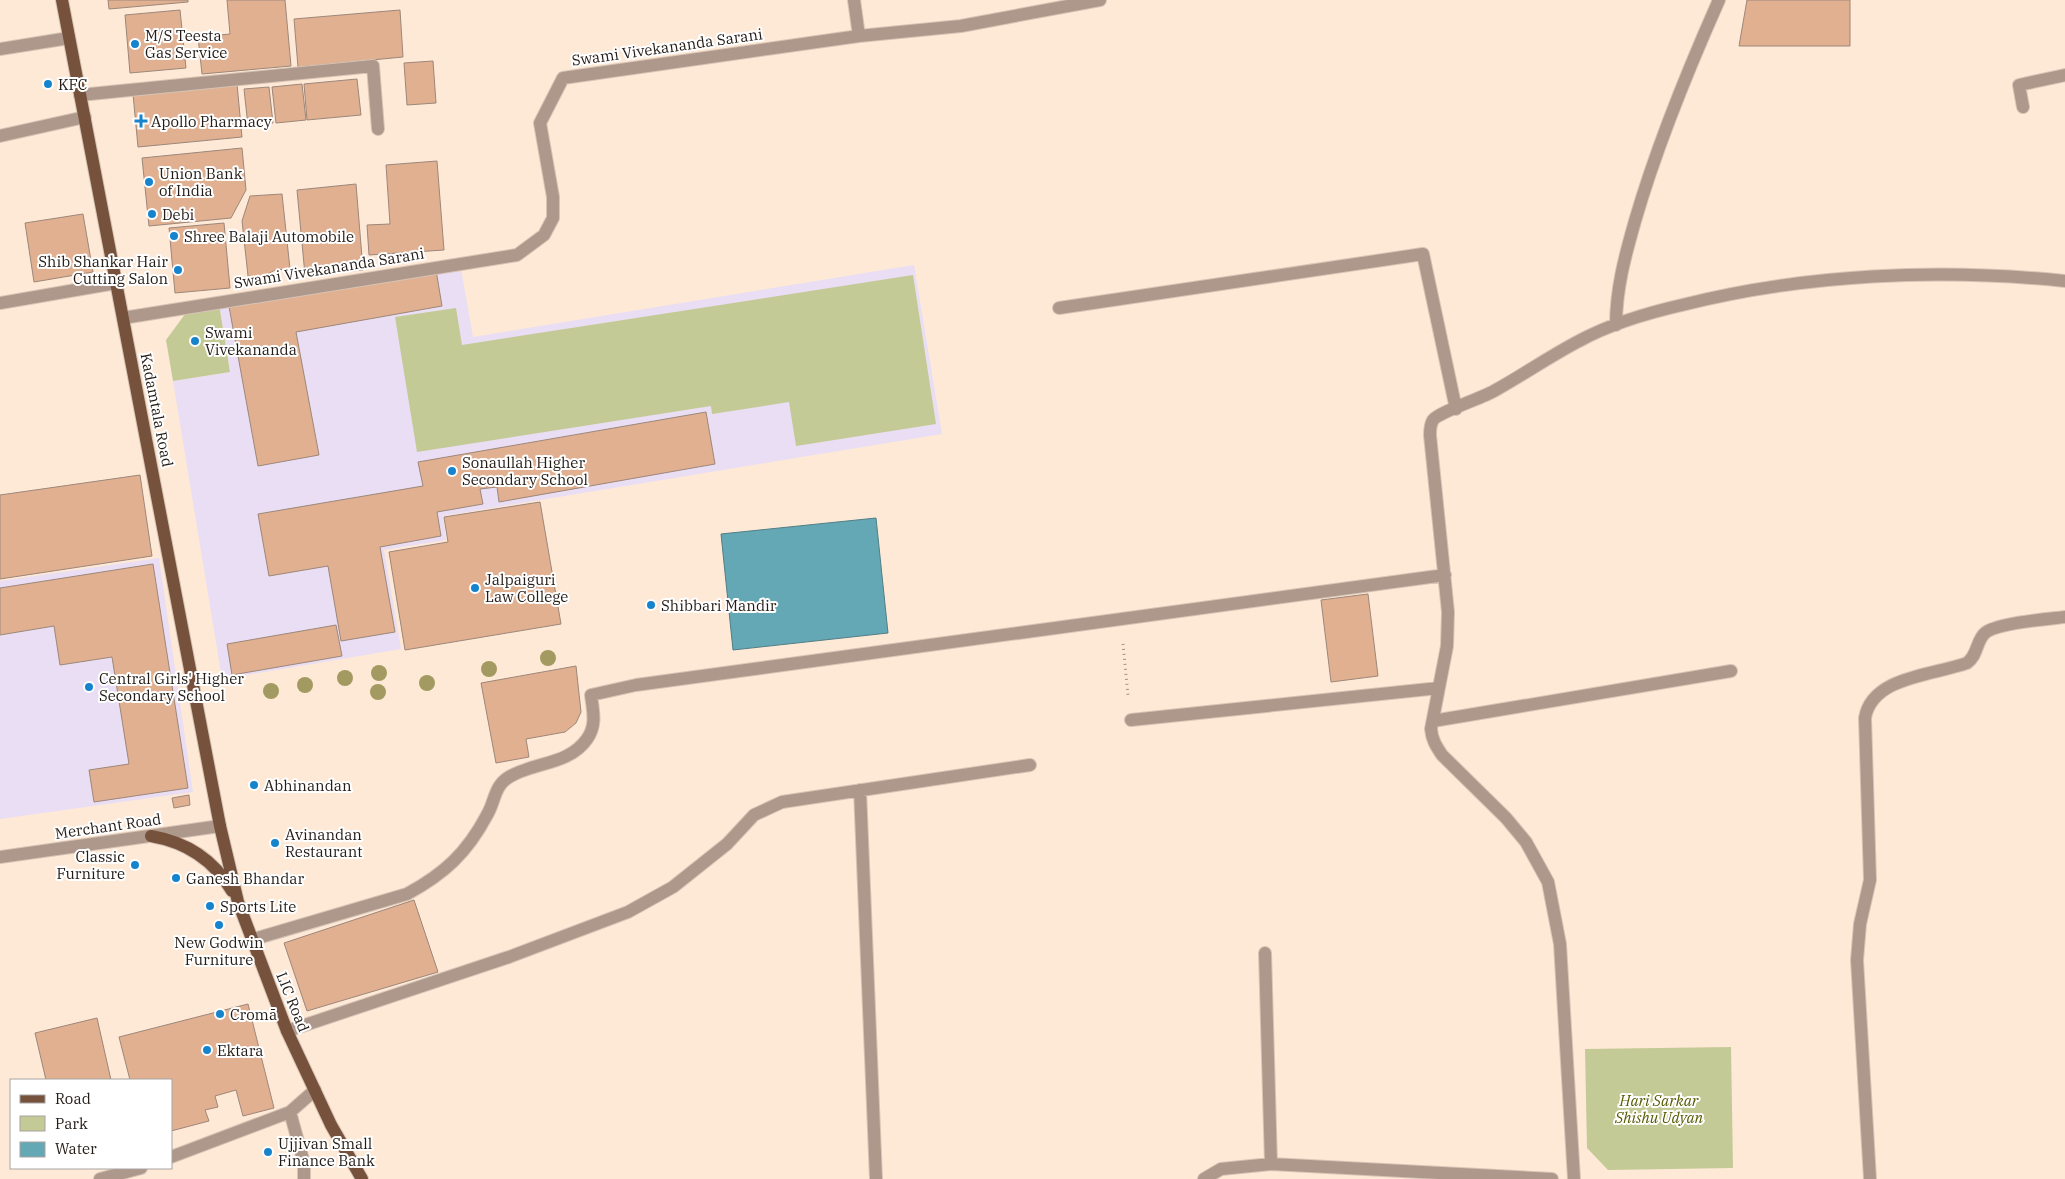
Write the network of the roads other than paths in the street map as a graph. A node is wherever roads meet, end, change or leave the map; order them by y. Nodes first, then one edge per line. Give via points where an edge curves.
1 (62, 0) edge
2 (854, 0) edge
3 (1100, 0) edge
4 (1719, 0) edge
5 (859, 36) junction
6 (70, 38) junction
7 (0, 50) edge
8 (2065, 75) edge
9 (80, 95) junction
10 (2023, 107) dead end
11 (85, 118) junction
12 (378, 128) dead end
13 (0, 136) edge
14 (2065, 281) edge
15 (116, 283) junction
16 (0, 303) edge
17 (1059, 308) dead end
18 (123, 318) junction
19 (1616, 325) junction
20 (1456, 408) junction
21 (1445, 576) junction
22 (2065, 617) edge
23 (1731, 671) dead end
24 (1439, 688) junction
25 (1131, 720) road end
26 (1432, 721) junction
27 (1030, 765) dead end
28 (860, 790) junction
29 (220, 826) junction
30 (151, 836) junction
31 (0, 857) edge
32 (238, 902) junction
33 (251, 940) junction
34 (1265, 953) dead end
35 (287, 1031) junction
36 (315, 1090) junction
37 (290, 1112) junction
38 (172, 1157) edge
39 (1271, 1164) junction
40 (137, 1169) edge
41 (100, 1179) edge
42 (304, 1179) edge
43 (362, 1179) edge
44 (876, 1179) edge
45 (1204, 1179) edge
46 (1552, 1179) edge
47 (1574, 1179) edge
48 (1860, 1179) edge
49 (1870, 1179) edge
50 (1878, 1179) edge

1 - 6 main road, Kadamtala Road
2 - 5 street
3 - 5 street, Swami Vivekananda Sarani via 962,26
4 - 19 street via 1669,118 1644,189 1621,271
5 - 18 street, Swami Vivekananda Sarani via 563,78 540,123 553,197 553,218 544,235 517,255
6 - 7 street
6 - 9 main road, Kadamtala Road
8 - 10 street via 2019,86
9 - 11 main road, Kadamtala Road
9 - 12 street via 373,66
11 - 13 street
11 - 15 main road, Kadamtala Road
14 - 19 street via 1931,275 1789,284 1715,296 1644,314
15 - 16 street
15 - 18 main road, Kadamtala Road
17 - 20 street via 1423,254
18 - 29 main road, Kadamtala Road
19 - 20 street via 1579,340 1494,391
20 - 21 street via 1439,415 1430,428
21 - 24 street via 1448,646
21 - 33 street via 636,685 591,695 594,721 587,740 558,760 508,777 497,789 475,835 454,862 430,881 407,894
22 - 49 street via 1989,630 1983,634 1967,663 1890,686 1872,699 1866,708 1870,880 1860,924 1857,960
23 - 26 street
24 - 25 street
24 - 26 street
26 - 47 street via 1435,745 1442,755 1516,830 1548,882 1560,944
27 - 28 street
28 - 35 street via 782,802 754,815 727,844 689,875 628,912 509,957
28 - 44 street
29 - 30 street, Merchant Road
29 - 32 main road, LIC Road
30 - 31 street, Merchant Road
30 - 32 main road via 176,842 201,855 222,876
32 - 33 main road, LIC Road
33 - 35 main road, LIC Road
34 - 39 street
35 - 36 main road, LIC Road
36 - 37 street
36 - 43 main road, LIC Road
37 - 38 street
37 - 42 street via 304,1163
39 - 45 street via 1221,1170
39 - 46 street
40 - 41 street
48 - 49 street
49 - 50 street

